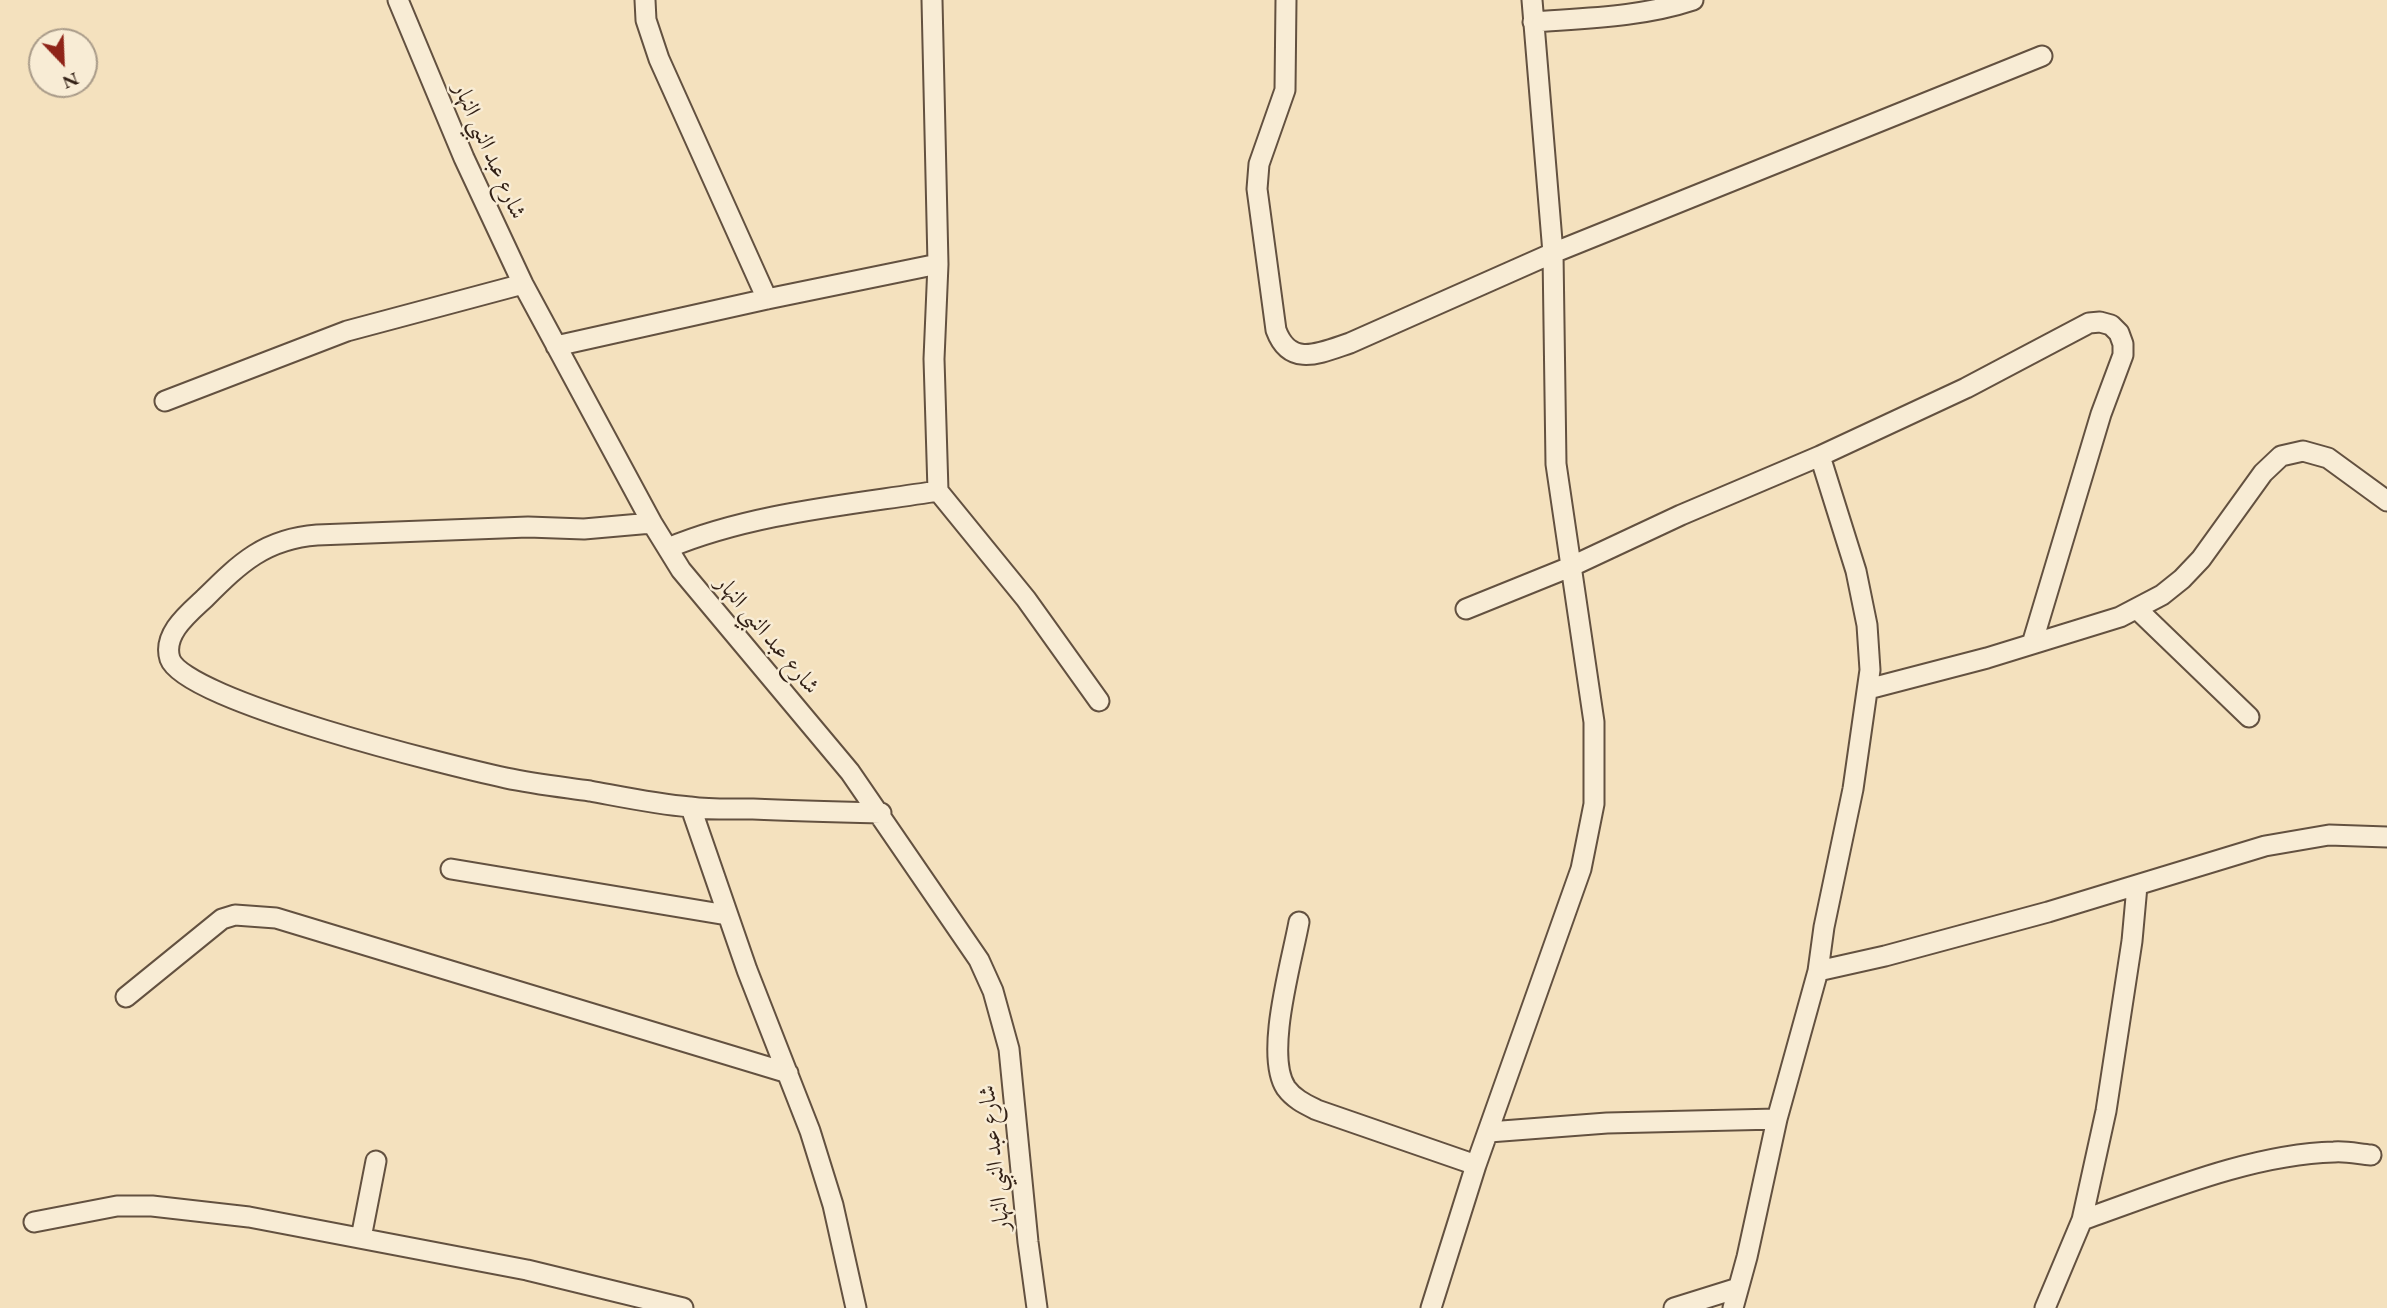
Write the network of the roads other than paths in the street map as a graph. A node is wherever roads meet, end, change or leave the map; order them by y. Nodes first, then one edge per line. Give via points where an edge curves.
1 (398, 0) edge
2 (645, 0) edge
3 (932, 0) edge
4 (1286, 0) edge
5 (1532, 0) edge
6 (1693, 0) edge
7 (1533, 22) junction
8 (2042, 56) dead end
9 (1553, 253) junction
10 (938, 264) junction
11 (523, 284) junction
12 (767, 299) junction
13 (556, 346) junction
14 (165, 401) dead end
15 (1821, 456) junction
16 (938, 491) junction
17 (2387, 501) edge
18 (652, 523) junction
19 (668, 548) junction
20 (1570, 567) junction
21 (1466, 609) dead end
22 (2138, 610) junction
23 (2032, 644) junction
24 (1868, 689) junction
25 (1099, 701) dead end
26 (2249, 717) dead end
27 (691, 808) junction
28 (881, 813) junction
29 (2387, 837) edge
30 (451, 869) dead end
31 (2137, 886) junction
32 (727, 915) junction
33 (1299, 922) dead end
34 (1818, 971) junction
35 (126, 997) dead end
36 (788, 1073) junction
37 (1777, 1119) junction
38 (1489, 1132) junction
39 (2371, 1155) dead end
40 (376, 1161) dead end
41 (1476, 1166) junction
42 (2082, 1220) junction
43 (34, 1222) dead end
44 (361, 1238) junction
45 (1738, 1288) junction
46 (683, 1308) edge
47 (856, 1308) edge
48 (1037, 1308) edge
49 (1431, 1308) edge
50 (1674, 1308) edge
51 (1733, 1308) edge
52 (2045, 1308) edge

1 - 11 street, شارع عبد النبي النهار
2 - 12 street via 646,20 659,59
3 - 10 street
4 - 9 street via 1285,90 1259,163 1257,189 1270,301 1286,349 1308,354 1350,343
5 - 7 street
6 - 7 street via 1616,15
7 - 9 street
8 - 9 street
9 - 20 street via 1556,464
10 - 12 street
10 - 16 street via 934,359
11 - 13 street, شارع عبد النبي النهار
11 - 14 street via 347,331
12 - 13 street
13 - 18 street, شارع عبد النبي النهار
15 - 20 street
15 - 23 street via 1966,388 2089,323 2099,321 2119,333 2123,355
15 - 24 street via 1862,598 1870,651
16 - 19 street via 761,521
16 - 25 street via 1026,599
17 - 22 street via 2328,458 2303,452 2281,456 2263,473 2201,559 2172,587
18 - 19 street, شارع عبد النبي النهار
18 - 27 street via 287,538 247,558 178,624 169,643 169,656 190,679 324,731 510,779
19 - 28 street, شارع عبد النبي النهار
20 - 21 street
20 - 38 street via 1594,722 1594,804 1581,869
22 - 23 street
22 - 26 street
23 - 24 street
24 - 34 street
27 - 28 street
27 - 32 street
28 - 48 street, شارع عبد النبي النهار via 979,960 1001,1016 1009,1049
29 - 31 street via 2329,835 2265,846
30 - 32 street
31 - 34 street
31 - 42 street via 2108,1099
32 - 36 street
33 - 41 street via 1278,1037 1277,1059 1286,1089 1317,1110
34 - 37 street
35 - 36 street via 222,919 253,915 276,918
36 - 47 street via 833,1205
37 - 38 street via 1607,1123
37 - 45 street
38 - 41 street
39 - 42 street via 2337,1152 2282,1157
40 - 44 street
41 - 49 street
42 - 52 street
43 - 44 street via 117,1206 152,1206 248,1217
44 - 46 street via 527,1270
45 - 50 street
45 - 51 street

